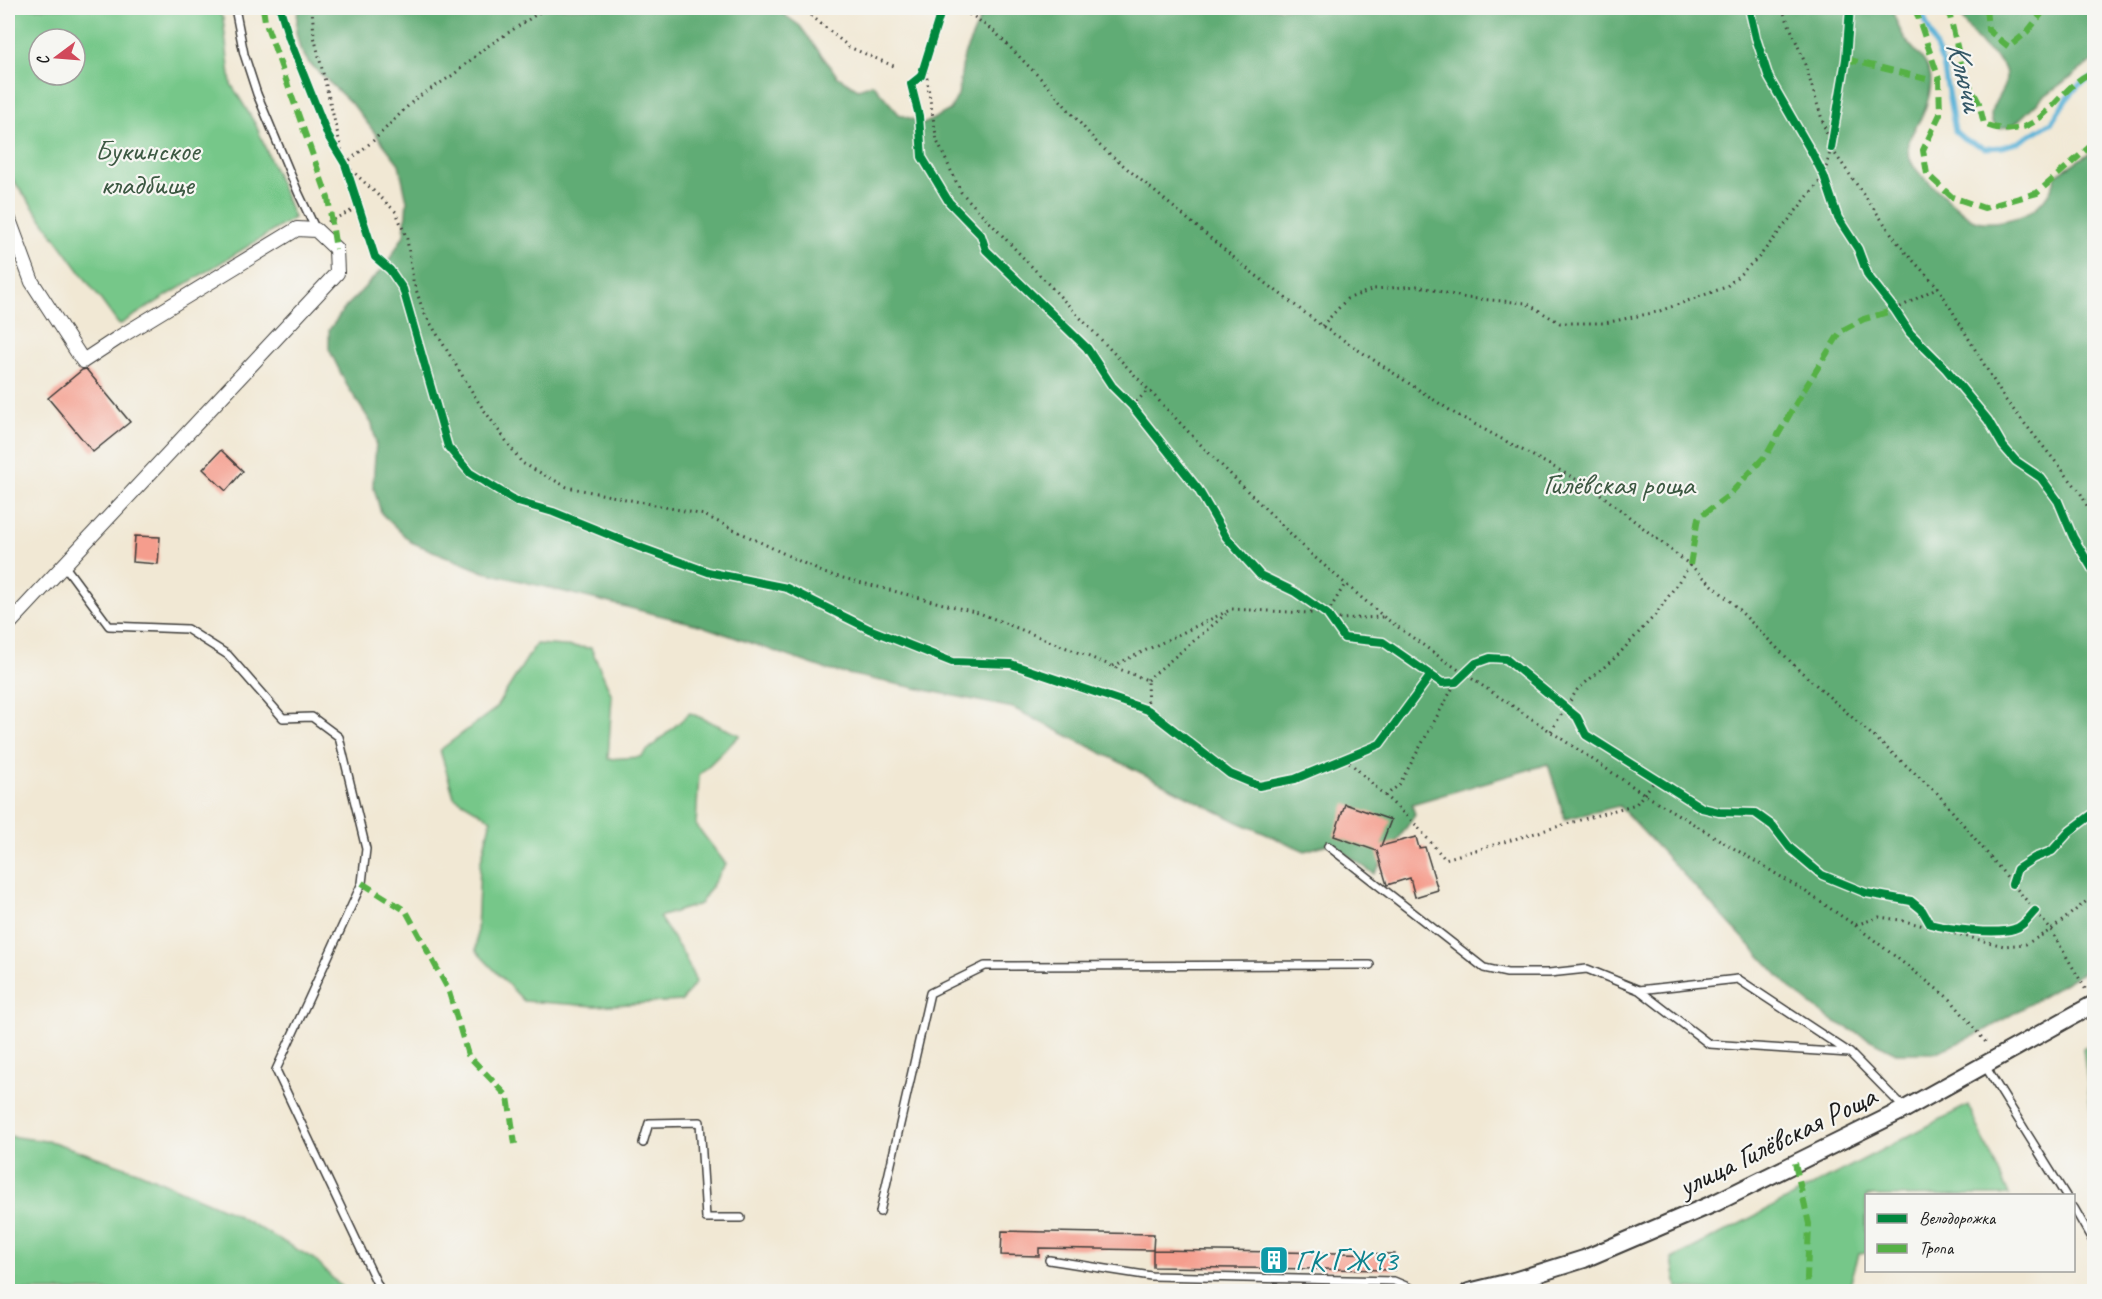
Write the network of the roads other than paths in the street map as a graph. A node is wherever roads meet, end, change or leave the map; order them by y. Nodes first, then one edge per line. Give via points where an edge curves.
1 (235, 8) edge
2 (8, 217) edge
3 (316, 230) junction
4 (64, 565) junction
5 (8, 625) edge
6 (1328, 846) dead end
7 (1370, 964) dead end
8 (1639, 990) junction
9 (2094, 1005) edge
10 (1850, 1053) junction
11 (1992, 1062) junction
12 (1905, 1109) junction
13 (643, 1143) dead end
14 (2065, 1194) edge
15 (880, 1212) dead end
16 (2075, 1212) edge
17 (741, 1218) dead end
18 (2094, 1243) edge
19 (1049, 1260) dead end
20 (1493, 1286) junction
21 (1561, 1291) edge
22 (381, 1292) edge
23 (1420, 1292) edge
24 (1469, 1292) edge
25 (1588, 1292) edge

1 - 3 lane via 257,94
2 - 3 street via 32,282 83,361 297,229
3 - 4 street via 336,249 337,273
4 - 5 street
4 - 22 lane via 109,626 187,629 228,655 283,718 312,717 339,737 366,849 362,883 276,1070
6 - 8 lane via 1484,968 1507,973 1587,969
7 - 15 lane via 985,966 930,993
8 - 10 lane via 1709,1044
8 - 10 lane via 1738,979
9 - 11 street, улица Гилёвская Роща
10 - 12 lane
11 - 12 street, улица Гилёвская Роща
11 - 14 lane
12 - 20 street, улица Гилёвская Роща via 1715,1203 1595,1254
13 - 17 lane via 649,1123 700,1122 705,1218
16 - 18 lane
19 - 23 lane via 1151,1276 1394,1281
20 - 21 lane
20 - 24 street, улица Гилёвская Роща
21 - 25 lane

